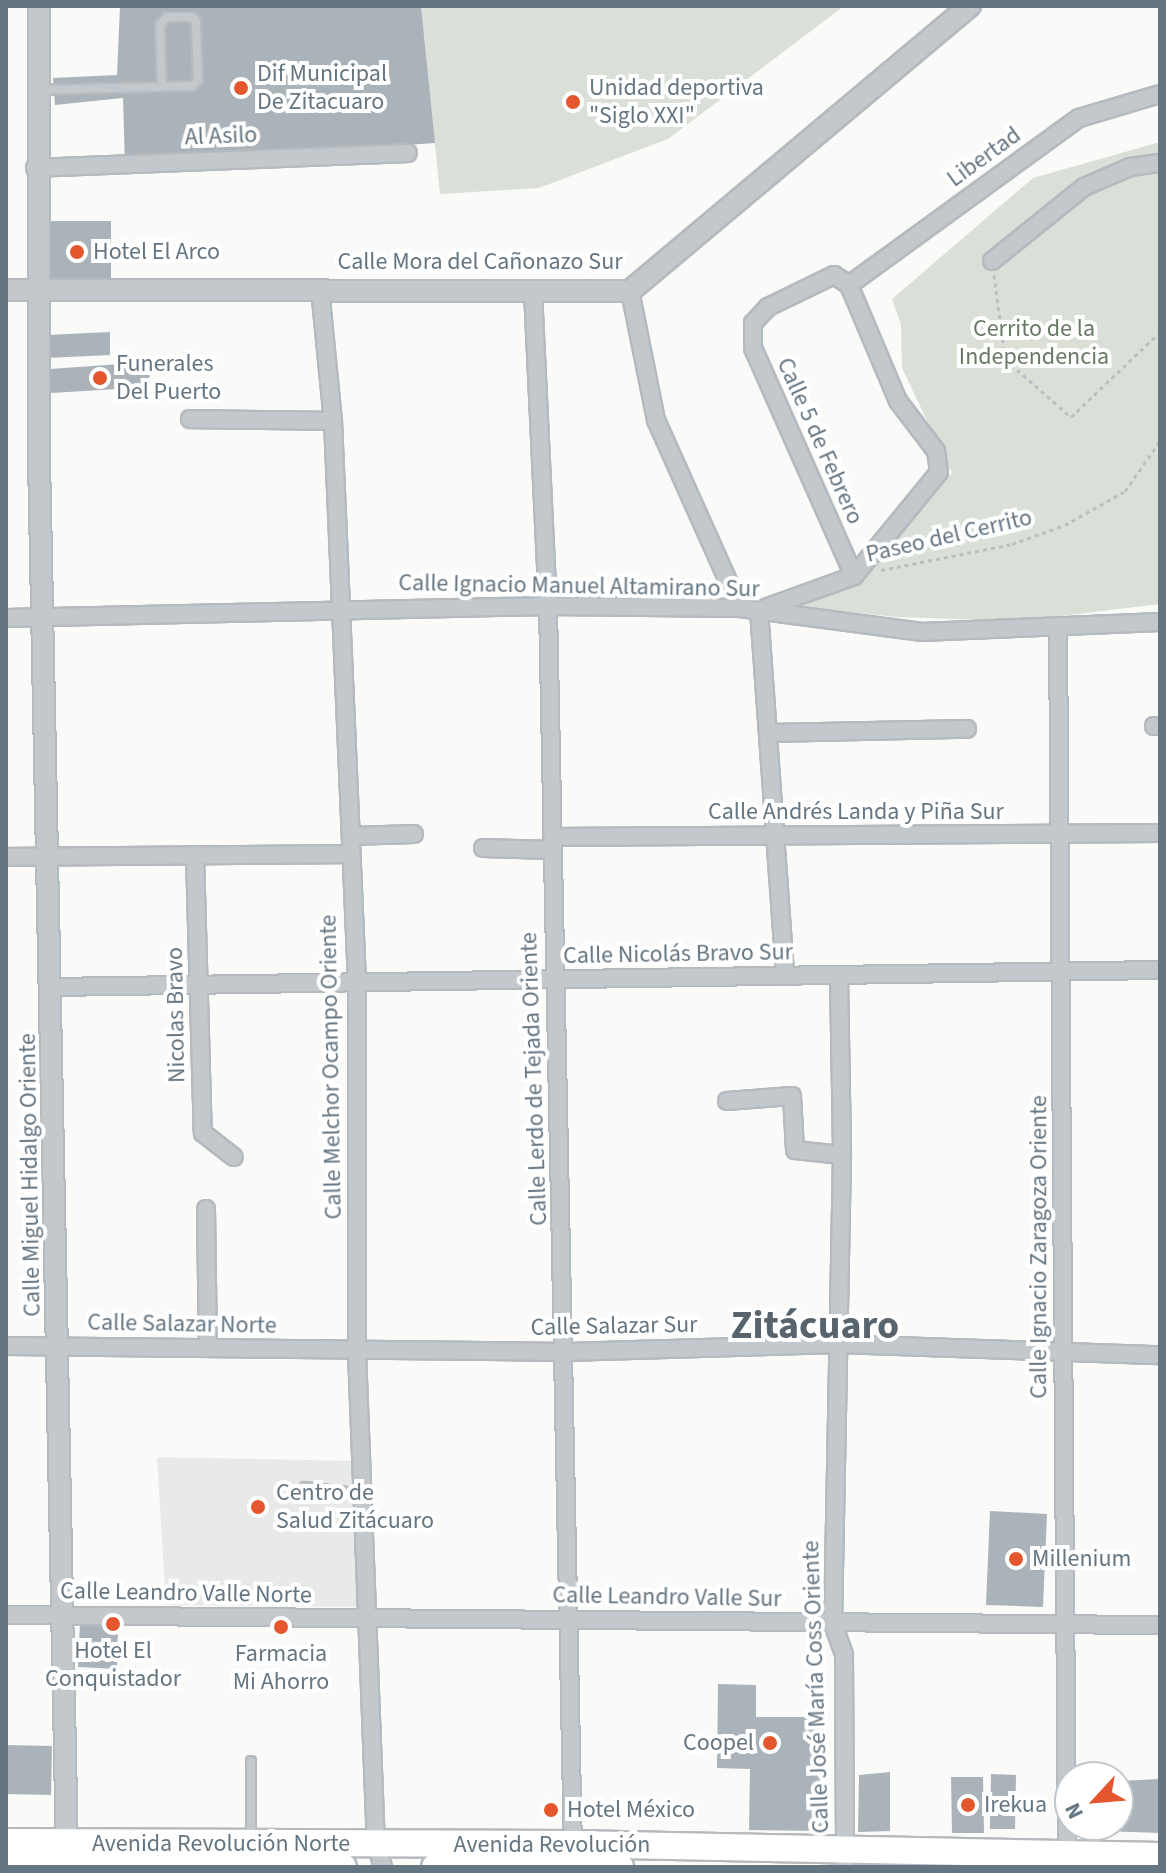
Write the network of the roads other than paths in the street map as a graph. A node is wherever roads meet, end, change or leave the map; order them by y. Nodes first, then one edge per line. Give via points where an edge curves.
1 (39, 6) edge
2 (970, 6) edge
3 (162, 87) junction
4 (37, 90) junction
5 (1160, 94) edge
6 (408, 153) dead end
7 (1160, 163) edge
8 (35, 168) junction
9 (992, 261) road end
10 (849, 285) junction
11 (36, 289) junction
12 (320, 289) junction
13 (6, 290) edge
14 (533, 291) junction
15 (630, 291) junction
16 (190, 419) dead end
17 (333, 421) junction
18 (854, 576) junction
19 (548, 606) junction
20 (337, 608) junction
21 (740, 608) junction
22 (759, 610) junction
23 (43, 617) junction
24 (6, 618) edge
25 (1160, 622) edge
26 (1058, 628) junction
27 (967, 729) dead end
28 (770, 733) junction
29 (1160, 833) edge
30 (414, 834) dead end
31 (1060, 834) junction
32 (351, 836) junction
33 (776, 837) junction
34 (552, 844) junction
35 (483, 848) dead end
36 (351, 854) junction
37 (195, 855) junction
38 (6, 857) edge
39 (49, 857) junction
40 (1160, 970) edge
41 (1064, 974) junction
42 (785, 976) junction
43 (839, 977) junction
44 (554, 981) junction
45 (357, 983) junction
46 (199, 986) junction
47 (52, 987) junction
48 (727, 1101) dead end
49 (842, 1155) junction
50 (234, 1157) dead end
51 (206, 1209) dead end
52 (838, 1344) junction
53 (6, 1346) edge
54 (58, 1346) junction
55 (208, 1348) junction
56 (357, 1352) junction
57 (566, 1352) junction
58 (1062, 1355) junction
59 (1160, 1355) edge
60 (305, 1487) dead end
61 (365, 1494) junction
62 (63, 1614) junction
63 (6, 1615) edge
64 (571, 1618) junction
65 (366, 1622) junction
66 (833, 1624) junction
67 (1064, 1625) junction
68 (1160, 1625) edge
69 (251, 1761) dead end
70 (6, 1842) edge
71 (251, 1845) junction
72 (379, 1856) edge
73 (1160, 1856) edge
74 (67, 1858) edge
75 (845, 1858) edge
76 (572, 1859) edge
77 (1067, 1861) edge
78 (6, 1863) edge
79 (343, 1867) edge
80 (435, 1867) edge
81 (620, 1867) edge

1 - 4 street, Calle Miguel Hidalgo Oriente
2 - 15 street, Calle Mora del Cañonazo Sur
3 - 3 lane via 192,86 198,80 192,17 167,17 160,25
3 - 4 lane
4 - 8 street, Calle Miguel Hidalgo Oriente
5 - 10 street, Libertad via 1079,118
6 - 8 street, Al Asilo
7 - 9 street via 1130,167 1084,187
8 - 11 street, Calle Miguel Hidalgo Oriente
10 - 18 street via 898,401 941,462 939,472
10 - 18 street, Calle 5 de Febrero via 834,275 768,307 753,323 753,348
11 - 12 street, Calle Mora del Cañonazo Sur
11 - 13 street, Calle Mora del Cañonazo Sur
11 - 23 street, Calle Miguel Hidalgo Oriente
12 - 14 street, Calle Mora del Cañonazo Sur
12 - 17 street, Calle Melchor Ocampo Oriente
14 - 15 street, Calle Mora del Cañonazo Sur
14 - 19 street, Calle Lerdo de Tejada Oriente
15 - 21 street via 656,420
16 - 17 street
17 - 20 street, Calle Melchor Ocampo Oriente
18 - 22 street
19 - 20 street, Calle Ignacio Manuel Altamirano Sur
19 - 21 street, Calle Ignacio Manuel Altamirano Sur
19 - 34 street, Calle Lerdo de Tejada Oriente
20 - 23 street, Calle Ignacio Manuel Altamirano Sur
20 - 32 street, Calle Melchor Ocampo Oriente
21 - 22 street, Calle Ignacio Manuel Altamirano Sur
22 - 26 street, Calle Ignacio Manuel Altamirano Sur via 922,632
22 - 28 street
23 - 24 street, Calle Ignacio Manuel Altamirano Sur
23 - 39 street, Calle Miguel Hidalgo Oriente
25 - 26 street, Calle Ignacio Manuel Altamirano Sur
26 - 31 street, Calle Ignacio Zaragoza Oriente
27 - 28 street
28 - 33 street
29 - 31 street, Calle Andrés Landa y Piña Sur
30 - 32 street
31 - 33 street, Calle Andrés Landa y Piña Sur
31 - 41 street, Calle Ignacio Zaragoza Oriente
32 - 36 street, Calle Melchor Ocampo Oriente
33 - 34 street, Calle Andrés Landa y Piña Sur
33 - 42 street
34 - 35 street, Calle Andrés Landa y Piña Sur
34 - 44 street, Calle Lerdo de Tejada Oriente
36 - 37 street
36 - 45 street, Calle Melchor Ocampo Oriente
37 - 39 street
37 - 46 street, Nicolas Bravo
38 - 39 street
39 - 47 street, Calle Miguel Hidalgo Oriente
40 - 41 street, Calle Nicolás Bravo Sur
41 - 43 street, Calle Nicolás Bravo Sur
41 - 58 street, Calle Ignacio Zaragoza Oriente
42 - 43 street, Calle Nicolás Bravo Sur
42 - 44 street, Calle Nicolás Bravo Sur
43 - 49 street, Calle José María Coss Oriente
44 - 45 street, Calle Nicolás Bravo Sur
44 - 57 street, Calle Lerdo de Tejada Oriente
45 - 46 street, Calle Nicolás Bravo Sur
45 - 56 street, Calle Melchor Ocampo Oriente
46 - 47 street, Calle Nicolás Bravo Sur
46 - 50 street, Nicolas Bravo via 203,1133
47 - 54 street, Calle Miguel Hidalgo Oriente
48 - 49 street via 792,1096 795,1150
49 - 52 street, Calle José María Coss Oriente
51 - 55 street
52 - 57 street, Calle Salazar Sur
52 - 58 street, Calle Salazar Sur
52 - 66 street, Calle José María Coss Oriente
53 - 54 street, Calle Salazar Norte
54 - 55 street, Calle Salazar Norte
54 - 62 street, Calle Miguel Hidalgo Oriente
55 - 56 street, Calle Salazar Norte
56 - 57 street, Calle Salazar Sur
56 - 61 street, Calle Melchor Ocampo Oriente
57 - 64 street, Calle Lerdo de Tejada Oriente
58 - 59 street, Calle Salazar Sur
58 - 67 street, Calle Ignacio Zaragoza Oriente
60 - 61 lane
61 - 65 street, Calle Melchor Ocampo Oriente
62 - 63 street, Calle Leandro Valle Norte
62 - 65 street, Calle Leandro Valle Norte
62 - 74 street, Calle Miguel Hidalgo Oriente
64 - 65 street, Calle Leandro Valle Sur
64 - 66 street, Calle Leandro Valle Sur
64 - 76 street, Calle Lerdo de Tejada Oriente
65 - 72 street, Calle Melchor Ocampo Oriente
66 - 67 street, Calle Leandro Valle Sur
66 - 75 street, Calle José María Coss Oriente via 844,1655
67 - 68 street, Calle Leandro Valle Sur
67 - 77 street, Calle Ignacio Zaragoza Oriente
69 - 71 lane
70 - 74 main road
71 - 72 main road, Avenida Revolución Norte
71 - 74 main road, Avenida Revolución Norte
72 - 76 main road, Avenida Revolución
73 - 77 main road, Avenida Revolución
74 - 78 main road
74 - 79 main road, Avenida Revolución Norte
75 - 76 main road, Avenida Revolución
75 - 77 main road, Avenida Revolución
76 - 80 main road, Avenida Revolución
76 - 81 main road, Avenida Revolución

